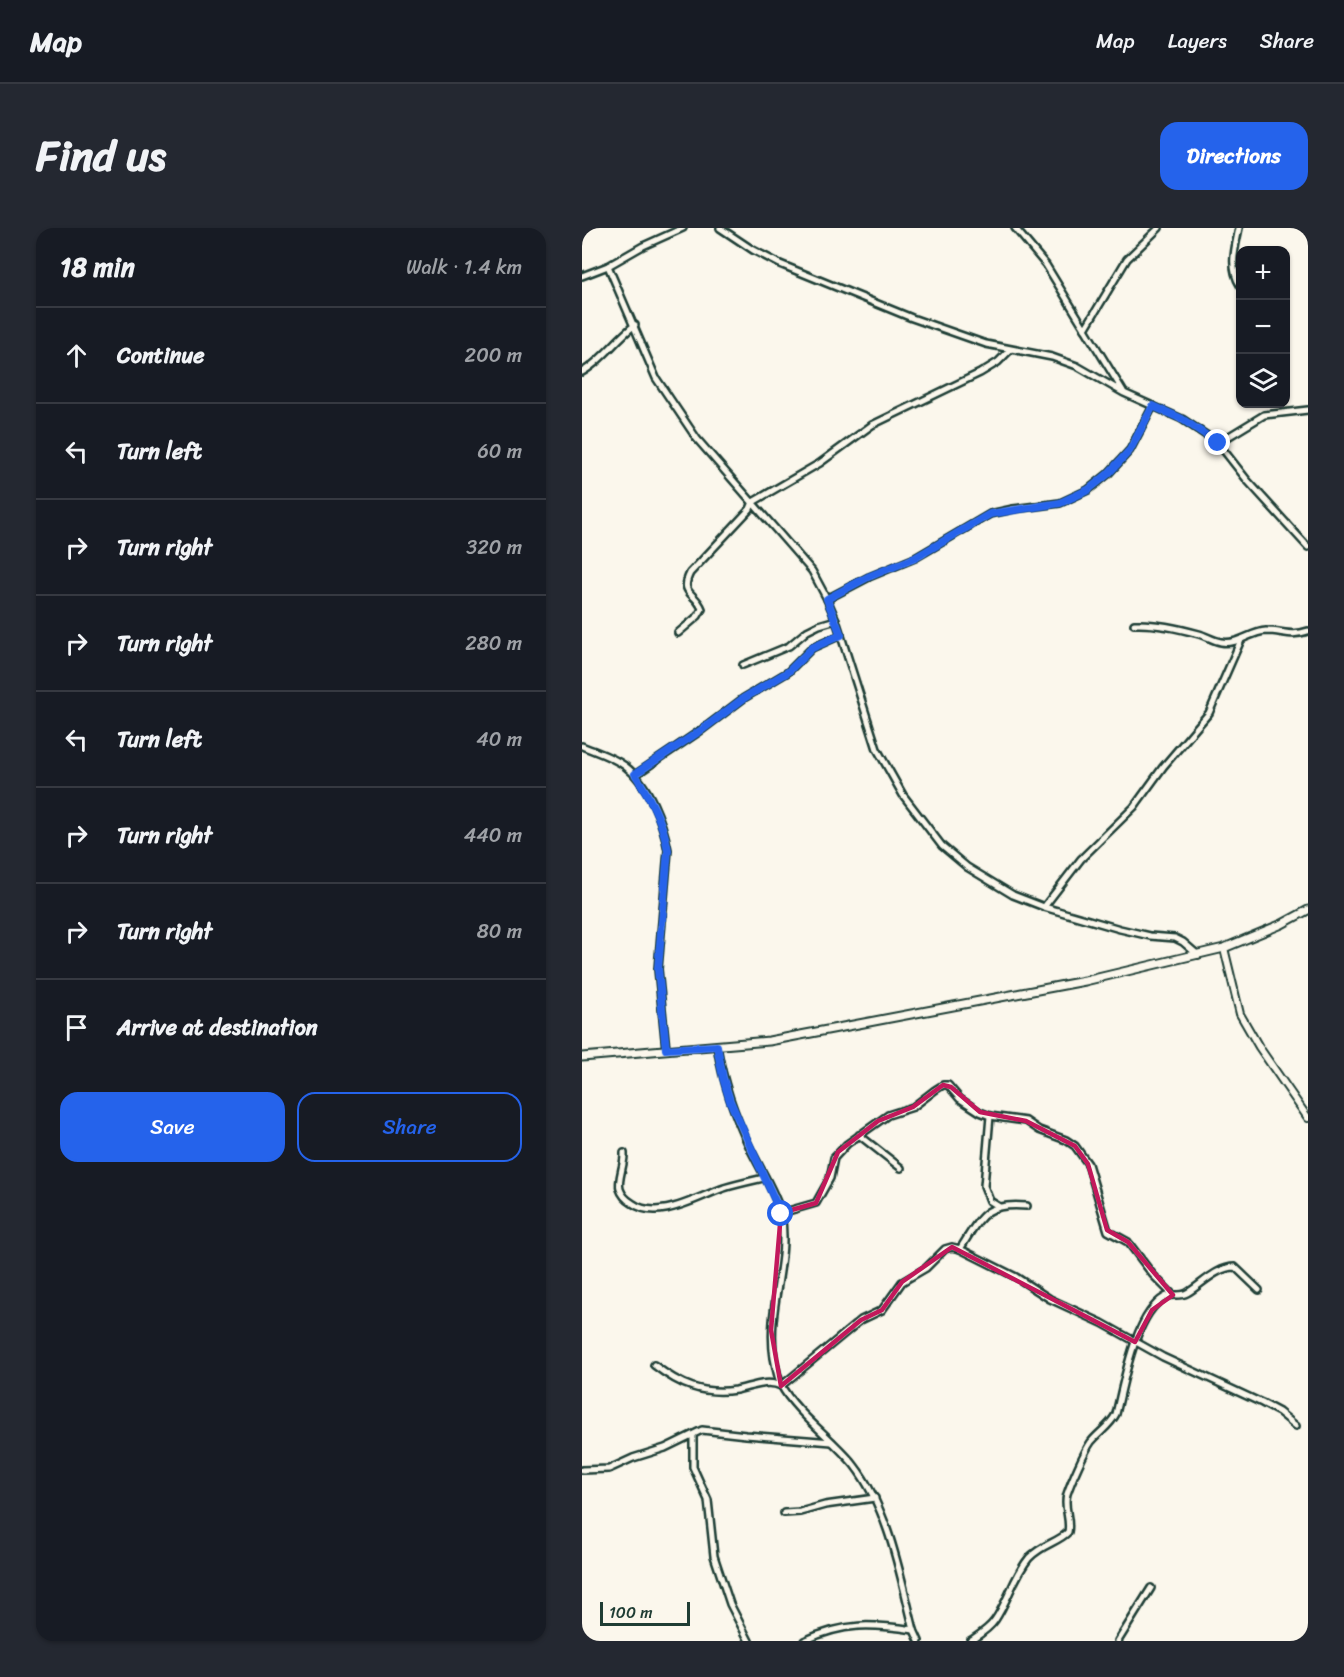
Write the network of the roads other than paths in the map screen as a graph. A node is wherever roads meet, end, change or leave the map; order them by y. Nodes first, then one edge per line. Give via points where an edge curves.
1 (683, 228) edge
2 (720, 228) edge
3 (1015, 228) edge
4 (1159, 228) edge
5 (1239, 228) edge
6 (1236, 246) edge
7 (1236, 246) edge
8 (608, 266) junction
9 (582, 276) edge
10 (1236, 276) edge
11 (634, 325) junction
12 (1085, 329) junction
13 (1010, 350) junction
14 (582, 372) edge
15 (1124, 393) junction
16 (1153, 406) junction
17 (1308, 410) edge
18 (1218, 443) junction
19 (753, 502) junction
20 (1308, 547) edge
21 (827, 599) junction
22 (836, 620) junction
23 (1134, 624) dead end
24 (1308, 631) edge
25 (678, 633) dead end
26 (841, 635) junction
27 (1241, 640) junction
28 (743, 665) dead end
29 (582, 746) edge
30 (635, 774) junction
31 (1044, 907) junction
32 (1308, 910) edge
33 (1224, 948) junction
34 (1198, 955) junction
35 (717, 1046) junction
36 (666, 1049) junction
37 (582, 1057) edge
38 (990, 1116) junction
39 (1308, 1118) edge
40 (859, 1136) junction
41 (624, 1153) dead end
42 (901, 1168) dead end
43 (764, 1178) junction
44 (998, 1206) junction
45 (1027, 1206) dead end
46 (781, 1214) junction
47 (960, 1248) junction
48 (1259, 1290) dead end
49 (1173, 1295) junction
50 (1135, 1342) junction
51 (654, 1365) dead end
52 (781, 1386) junction
53 (1296, 1426) dead end
54 (693, 1435) junction
55 (832, 1442) junction
56 (582, 1470) edge
57 (875, 1498) junction
58 (784, 1512) dead end
59 (1151, 1588) dead end
60 (914, 1630) junction
61 (750, 1641) edge
62 (804, 1641) edge
63 (919, 1641) edge
64 (970, 1641) edge
65 (1118, 1641) edge

1 - 8 street
2 - 13 street via 780,264 922,321
3 - 12 street via 1046,265
4 - 12 street via 1127,259
5 - 6 street
7 - 10 street
8 - 9 street
8 - 11 street
11 - 14 street
11 - 19 street via 656,378 697,439
12 - 15 street
13 - 15 street via 1077,366
13 - 19 street via 980,373 872,426
15 - 16 street
16 - 18 street via 1182,419
16 - 21 street via 1130,450 1088,490 1060,503 990,514 915,558
17 - 18 street via 1264,415
18 - 20 street
19 - 21 street via 812,571
19 - 25 street via 690,573 685,586 702,609
21 - 22 street
22 - 26 street
22 - 28 street
23 - 27 street via 1176,628 1220,642
24 - 27 street via 1257,632
26 - 30 street via 812,648 788,672
26 - 31 street via 877,749 929,831 967,867 1013,895
27 - 31 street via 1209,713 1134,807 1081,859
29 - 30 street
30 - 36 street via 652,803 668,850 658,969
31 - 34 street via 1130,931 1175,938
32 - 33 main road
33 - 34 main road
33 - 39 street via 1240,1014
34 - 35 main road via 806,1035
35 - 36 main road
35 - 43 street via 730,1101
36 - 37 main road
38 - 40 street via 972,1108 948,1085 943,1085 913,1107 888,1115
38 - 44 street via 984,1186 990,1201
38 - 49 street via 1026,1121 1075,1146 1088,1164 1108,1231 1128,1242
40 - 42 street
40 - 46 street via 834,1158 830,1178 816,1203
41 - 43 street via 619,1189 630,1202 648,1211
43 - 46 street
44 - 45 street
44 - 47 street via 987,1211
46 - 52 street via 781,1256 771,1330
47 - 50 street
47 - 52 street via 945,1249 922,1271 902,1282 882,1310 861,1320
48 - 49 street via 1242,1272 1228,1267 1185,1294
49 - 50 street via 1152,1310
50 - 53 street via 1262,1403
50 - 64 street via 1116,1414 1088,1448 1067,1493 1068,1532 1031,1556 995,1621
51 - 52 street via 680,1384 705,1390 734,1390 774,1382
52 - 55 street
54 - 55 street via 702,1430
54 - 56 street via 609,1468
54 - 61 street via 693,1467 708,1500 714,1556 730,1604
55 - 57 street via 853,1464
57 - 58 street
57 - 60 street
59 - 65 street
60 - 62 street via 872,1624
60 - 63 street

